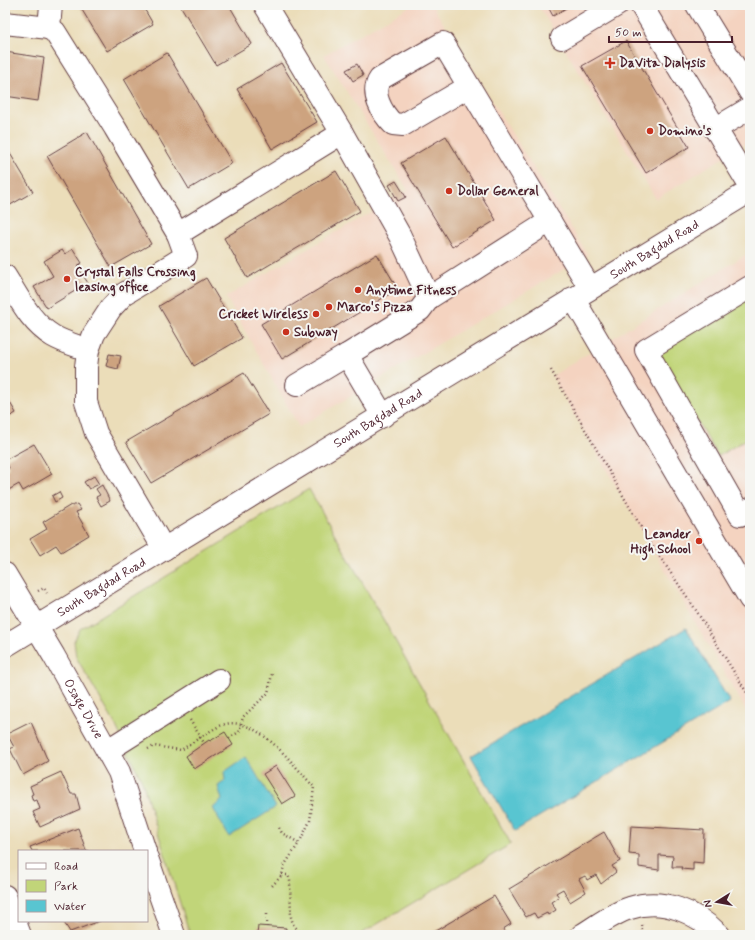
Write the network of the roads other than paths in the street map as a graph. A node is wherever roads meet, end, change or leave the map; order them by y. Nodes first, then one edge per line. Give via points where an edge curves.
1 (51, 5) edge
2 (265, 5) edge
3 (617, 5) edge
4 (641, 5) edge
5 (697, 5) edge
6 (5, 23) edge
7 (49, 28) junction
8 (562, 38) dead end
9 (468, 87) dead end
10 (750, 92) edge
11 (750, 108) edge
12 (715, 129) junction
13 (342, 133) junction
14 (750, 186) edge
15 (750, 191) edge
16 (550, 221) junction
17 (178, 234) junction
18 (5, 276) edge
19 (750, 287) edge
20 (581, 293) junction
21 (429, 298) junction
22 (88, 350) junction
23 (346, 355) junction
24 (297, 385) dead end
25 (383, 416) junction
26 (745, 512) edge
27 (712, 533) junction
28 (164, 550) junction
29 (5, 574) edge
30 (750, 599) edge
31 (36, 627) junction
32 (5, 646) edge
33 (219, 680) dead end
34 (108, 750) junction
35 (145, 850) edge
36 (148, 861) edge
37 (5, 896) edge
38 (20, 935) edge
39 (174, 935) edge
40 (582, 935) edge
41 (719, 935) edge

1 - 7 main road
2 - 13 main road
3 - 8 main road
4 - 12 main road
5 - 10 main road
6 - 7 main road
7 - 17 main road via 55,32
9 - 16 main road
11 - 12 main road
12 - 14 main road
13 - 17 main road
13 - 21 main road via 400,236
15 - 20 main road, South Bagdad Road
16 - 20 main road
16 - 21 main road
17 - 22 main road via 186,256 124,294 100,322
18 - 22 main road via 40,326 54,337
19 - 26 main road via 646,350
20 - 25 main road, South Bagdad Road
20 - 27 main road
21 - 23 main road via 420,310
22 - 28 main road via 86,402 96,433
23 - 24 main road
23 - 25 main road
25 - 28 main road, South Bagdad Road
26 - 27 main road
27 - 30 main road
28 - 31 main road, South Bagdad Road
29 - 31 main road, Osage Drive
31 - 32 main road, South Bagdad Road
31 - 34 main road, Osage Drive
33 - 34 main road
34 - 35 main road, Osage Drive via 127,792
36 - 39 main road
37 - 38 main road
40 - 41 main road via 629,908 645,904 663,904 696,916

